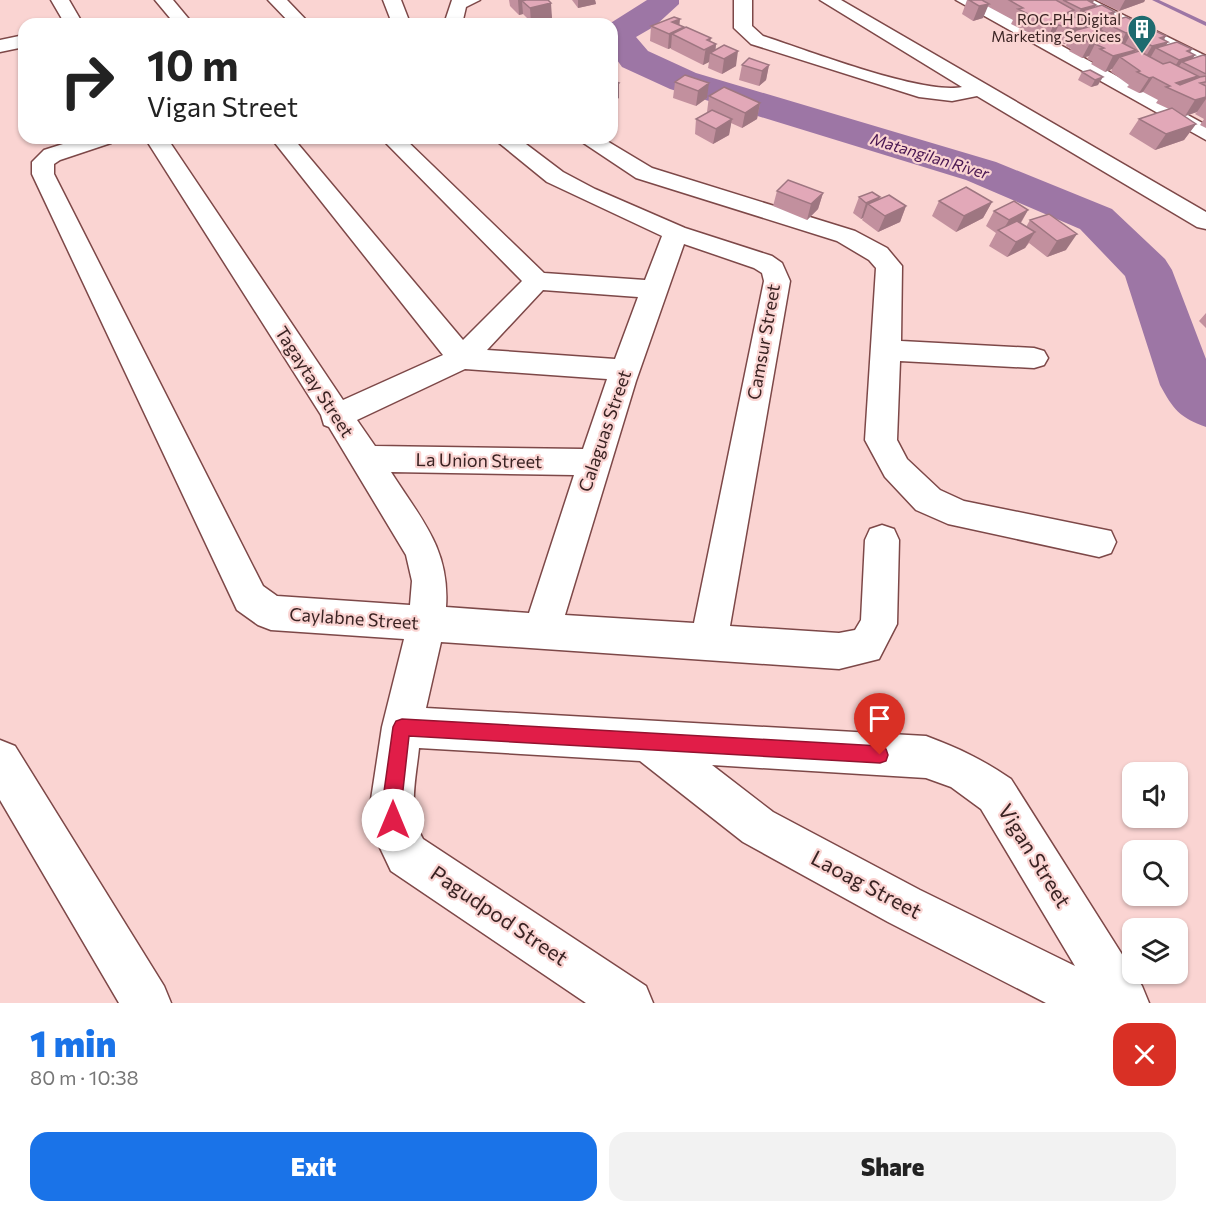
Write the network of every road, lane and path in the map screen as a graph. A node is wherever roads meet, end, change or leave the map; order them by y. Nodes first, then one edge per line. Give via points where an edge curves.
1 (60, 0) edge
2 (164, 0) edge
3 (277, 0) edge
4 (392, 0) edge
5 (471, 0) edge
6 (743, 0) edge
7 (829, 0) edge
8 (965, 0) edge
9 (1080, 0) edge
10 (70, 18) edge
11 (179, 18) edge
12 (295, 18) edge
13 (399, 18) edge
14 (454, 18) edge
15 (18, 42) edge
16 (0, 46) edge
17 (1206, 63) edge
18 (981, 89) junction
19 (1206, 134) edge
20 (85, 144) edge
21 (160, 144) edge
22 (287, 144) edge
23 (398, 144) edge
24 (512, 144) edge
25 (597, 144) edge
26 (1201, 214) edge
27 (676, 233) junction
28 (537, 281) junction
29 (653, 289) junction
30 (886, 350) junction
31 (462, 358) junction
32 (1034, 358) dead end
33 (626, 370) junction
34 (335, 417) junction
35 (366, 459) junction
36 (593, 462) junction
37 (882, 540) dead end
38 (1099, 542) dead end
39 (542, 631) junction
40 (425, 632) junction
41 (708, 641) junction
42 (404, 717) junction
43 (650, 743) junction
44 (0, 761) edge
45 (147, 1003) edge
46 (629, 1003) edge
47 (1096, 1003) edge
48 (1125, 1003) edge

1 - 10 street
2 - 11 street
3 - 12 street
4 - 13 street
5 - 14 street via 458,4
6 - 18 street via 743,28 757,40 919,91 952,95
7 - 18 street
8 - 19 street
9 - 17 street
15 - 16 street
18 - 26 street
20 - 40 street, Caylabne Street via 52,155 43,162 43,174 250,598 272,614
21 - 34 street, Tagaytay Street
22 - 31 street
23 - 28 street
24 - 27 street, Camsur Street via 555,177
25 - 30 street via 644,172 846,236 878,254 889,266
27 - 29 street, Calaguas Street
27 - 41 street, Camsur Street via 763,262 773,269 777,281
28 - 29 street
28 - 31 street
29 - 33 street, Calaguas Street
30 - 32 street
30 - 38 street via 881,440 896,468 927,500 960,514
31 - 33 street
31 - 34 street
33 - 36 street, Calaguas Street
34 - 35 street, Tagaytay Street
35 - 36 street, La Union Street
35 - 40 street, Tagaytay Street via 422,551 430,581
36 - 39 street, Calaguas Street
37 - 41 street, Caylabne Street via 879,624 866,646 839,651
39 - 40 street, Caylabne Street
39 - 41 street, Caylabne Street
40 - 42 street, Pagudpod Street
42 - 43 street, Vigan Street
42 - 46 street, Pagudpod Street via 391,806 395,833 407,855
43 - 47 street, Laoag Street via 758,827
43 - 48 street, Vigan Street via 926,757 965,772 996,794
44 - 45 street

